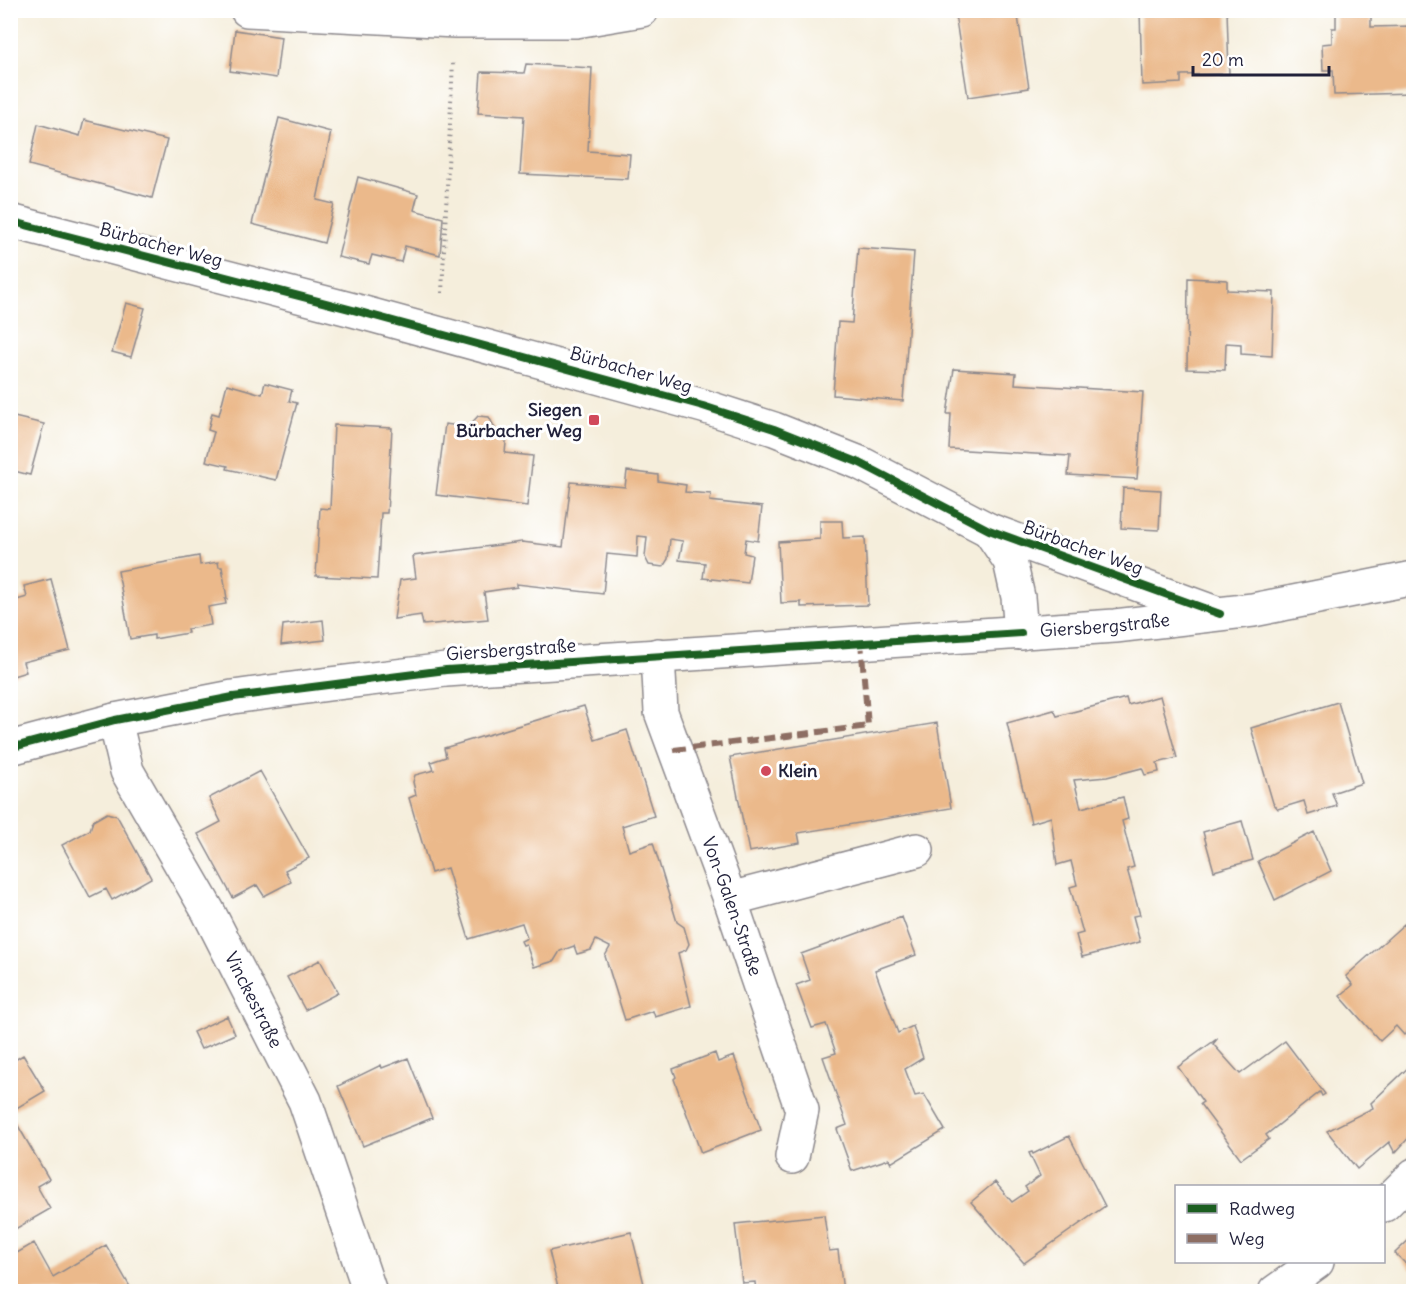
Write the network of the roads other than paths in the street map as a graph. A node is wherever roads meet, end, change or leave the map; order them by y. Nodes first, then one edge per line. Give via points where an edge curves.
1 (247, 10) edge
2 (642, 10) edge
3 (10, 221) edge
4 (989, 530) junction
5 (1413, 578) edge
6 (1220, 614) junction
7 (1021, 633) junction
8 (658, 655) junction
9 (115, 720) junction
10 (10, 748) edge
11 (917, 850) dead end
12 (730, 899) junction
13 (792, 1157) dead end
14 (1413, 1174) edge
15 (1385, 1203) edge
16 (1316, 1263) edge
17 (370, 1292) edge
18 (1275, 1292) edge

1 - 2 street via 455,21 576,21
3 - 4 street, Bürbacher Weg via 703,406 860,463
4 - 6 street, Bürbacher Weg
4 - 7 street, Bürbacher Weg via 1010,561
5 - 6 street, Giersbergstraße
6 - 7 street, Giersbergstraße
7 - 8 street, Giersbergstraße
8 - 9 street, Giersbergstraße via 446,670 329,684 233,697
8 - 12 street, Von-Galen-Straße via 660,712
9 - 10 street, Giersbergstraße
9 - 17 street, Vinckestraße via 126,771 208,911 305,1101
11 - 12 street
12 - 13 street, Von-Galen-Straße via 802,1110
14 - 15 street
16 - 18 street

